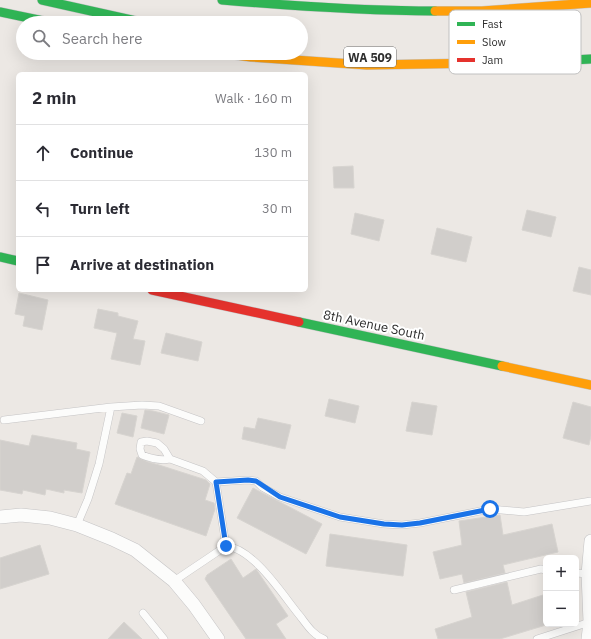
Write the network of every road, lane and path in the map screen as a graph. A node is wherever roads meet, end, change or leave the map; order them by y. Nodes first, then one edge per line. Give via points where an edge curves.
1 (42, 0) edge
2 (222, 0) edge
3 (591, 3) edge
4 (496, 10) edge
5 (449, 11) edge
6 (0, 12) edge
7 (19, 16) edge
8 (114, 16) edge
9 (328, 53) dead end
10 (591, 59) edge
11 (295, 60) edge
12 (581, 60) edge
13 (440, 62) junction
14 (449, 62) edge
15 (0, 257) edge
16 (16, 261) edge
17 (161, 292) edge
18 (591, 384) edge
19 (111, 407) junction
20 (4, 420) dead end
21 (200, 422) dead end
22 (170, 459) dead end
23 (216, 482) junction
24 (591, 501) edge
25 (0, 517) edge
26 (77, 525) junction
27 (591, 541) edge
28 (226, 546) junction
29 (543, 569) edge
30 (582, 573) edge
31 (174, 581) junction
32 (454, 590) dead end
33 (143, 613) dead end
34 (590, 622) edge
35 (216, 638) edge
36 (164, 639) edge
37 (324, 639) edge
38 (537, 639) edge
39 (588, 639) edge

1 - 8 main road
2 - 5 main road
3 - 4 main road
6 - 7 main road
9 - 13 main road, WA 509
10 - 12 main road, WA 509
11 - 13 main road via 367,65
13 - 14 main road, WA 509
15 - 16 main road
17 - 18 main road, 8th Avenue South
19 - 20 lane
19 - 21 lane via 159,406
19 - 26 lane via 99,464
22 - 23 lane via 203,471
23 - 24 lane via 256,481 280,497 340,517 402,525 490,509 524,512
23 - 28 lane
25 - 26 street via 21,515 50,518
26 - 31 street via 135,550
27 - 30 street
28 - 31 lane
28 - 37 lane via 234,547 259,564 312,631
29 - 32 lane
30 - 34 street
31 - 35 street
33 - 36 lane
34 - 38 lane
34 - 39 street

